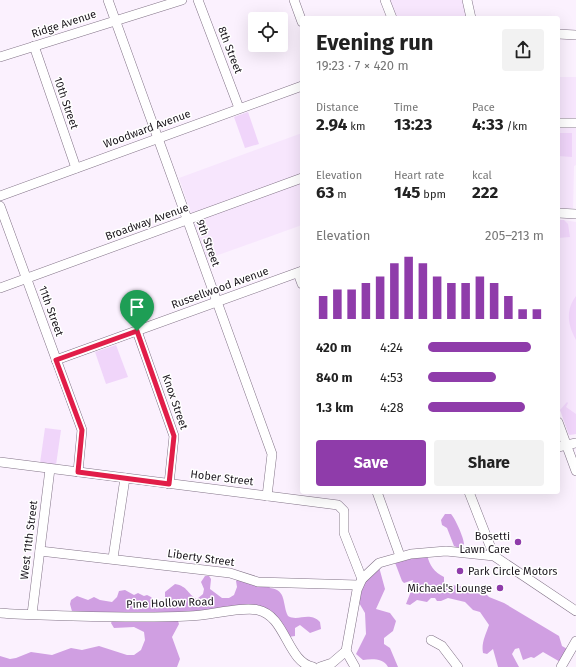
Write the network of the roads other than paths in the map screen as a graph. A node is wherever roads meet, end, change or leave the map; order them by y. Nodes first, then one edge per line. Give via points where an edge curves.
1 (108, 0) edge
2 (182, 0) edge
3 (198, 0) edge
4 (294, 0) edge
5 (385, 0) edge
6 (467, 0) edge
7 (300, 16) edge
8 (391, 16) edge
9 (471, 16) edge
10 (115, 20) junction
11 (560, 34) edge
12 (576, 35) edge
13 (34, 46) junction
14 (0, 57) edge
15 (300, 87) edge
16 (239, 108) junction
17 (560, 123) edge
18 (576, 123) edge
19 (157, 137) junction
20 (76, 168) junction
21 (300, 179) edge
22 (0, 196) edge
23 (0, 206) edge
24 (560, 213) edge
25 (576, 214) edge
26 (187, 220) junction
27 (300, 272) edge
28 (26, 278) junction
29 (0, 288) edge
30 (217, 302) junction
31 (137, 331) junction
32 (56, 360) junction
33 (560, 434) edge
34 (576, 443) edge
35 (562, 446) edge
36 (0, 462) edge
37 (50, 469) junction
38 (576, 471) edge
39 (78, 472) junction
40 (124, 478) junction
41 (169, 484) junction
42 (378, 494) edge
43 (470, 494) edge
44 (267, 496) junction
45 (40, 551) junction
46 (400, 556) junction
47 (494, 556) junction
48 (113, 558) junction
49 (360, 582) junction
50 (576, 611) edge
51 (0, 613) edge
52 (32, 614) junction
53 (431, 640) dead end
54 (576, 641) edge
55 (346, 651) junction
56 (310, 667) edge
57 (320, 667) edge
58 (355, 667) edge
59 (458, 667) edge
60 (561, 667) edge

1 - 10 street, 9th Street
2 - 10 street, Ridge Avenue
3 - 16 street, 8th Street
4 - 7 street
5 - 8 street
6 - 9 street
10 - 13 street, Ridge Avenue
10 - 19 street, 9th Street
11 - 12 street
13 - 14 street, Ridge Avenue
13 - 20 street, 10th Street
15 - 16 street, Woodward Avenue
16 - 19 street, Woodward Avenue
17 - 18 street
19 - 20 street, Woodward Avenue
19 - 26 street, 9th Street
20 - 22 street, Woodward Avenue
21 - 26 street, Broadway Avenue
23 - 28 street, 11th Street
24 - 25 street
26 - 28 street, Broadway Avenue
26 - 30 street, 9th Street
27 - 30 street, Russellwood Avenue
28 - 29 street, Broadway Avenue
28 - 32 street, 11th Street
30 - 31 street, Russellwood Avenue
30 - 44 street, 9th Street via 272,454
31 - 32 street, Russellwood Avenue
31 - 41 street, Knox Street via 174,436
32 - 39 street, 11th Street via 82,430
33 - 35 street
34 - 35 street
35 - 38 street
36 - 37 street, Hober Street
37 - 39 street, Hober Street
37 - 45 street, West 11th Street
39 - 40 street, Hober Street
40 - 41 street, Hober Street
40 - 48 street
41 - 44 street, Hober Street
42 - 46 street
43 - 47 street
44 - 49 street, Hober Street via 342,507 344,533
45 - 48 street, Liberty Street
45 - 52 street, West 11th Street
46 - 47 street via 446,552
46 - 49 street via 379,563
47 - 50 street
48 - 49 street, Liberty Street via 230,573 258,582
49 - 55 street
51 - 52 street, Pine Hollow Road
52 - 56 street, Pine Hollow Road via 188,616 255,609 271,616 298,656
53 - 59 street via 442,646
54 - 60 street
55 - 57 street via 332,663
55 - 58 street

